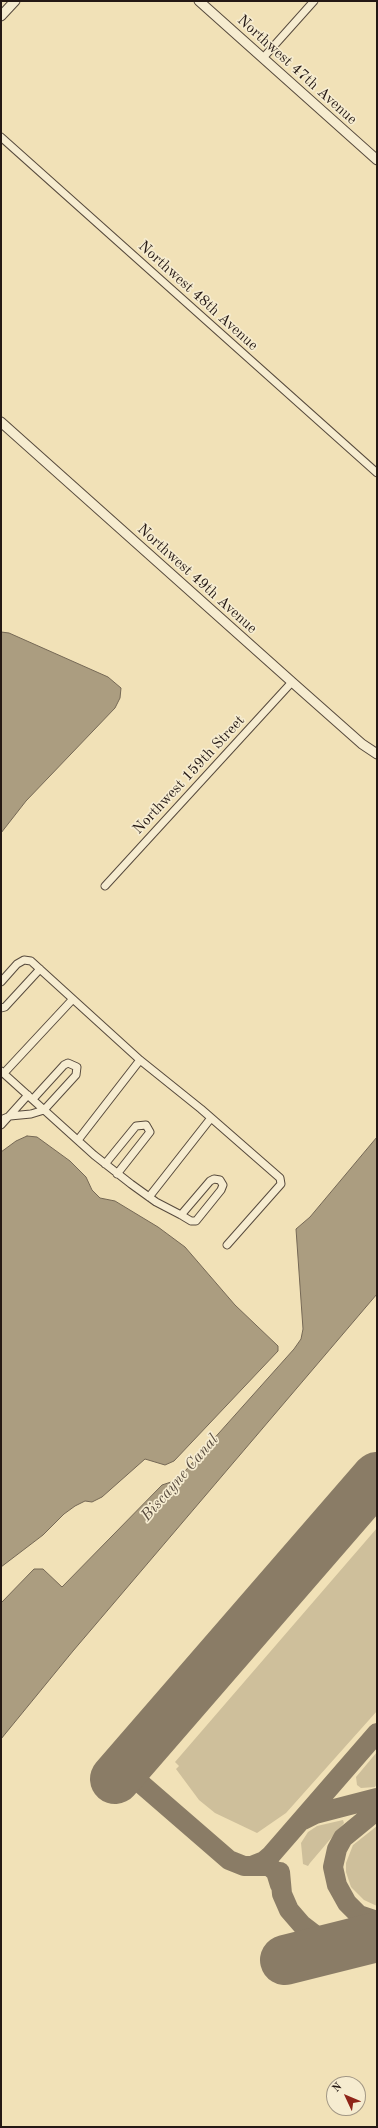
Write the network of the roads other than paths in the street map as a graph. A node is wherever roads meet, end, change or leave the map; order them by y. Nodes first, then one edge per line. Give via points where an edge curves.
1 (15, 1) edge
2 (199, 1) edge
3 (314, 1) edge
4 (1, 16) edge
5 (263, 58) junction
6 (1, 137) edge
7 (377, 160) edge
8 (1, 422) edge
9 (377, 473) edge
10 (292, 682) junction
11 (377, 754) edge
12 (105, 886) dead end
13 (40, 969) junction
14 (1, 982) edge
15 (72, 1000) junction
16 (1, 1008) edge
17 (140, 1060) junction
18 (2, 1072) edge
19 (30, 1097) junction
20 (44, 1110) junction
21 (10, 1116) junction
22 (211, 1118) junction
23 (1, 1120) edge
24 (1, 1125) edge
25 (78, 1140) junction
26 (105, 1164) junction
27 (117, 1174) junction
28 (149, 1198) junction
29 (181, 1215) junction
30 (227, 1245) dead end

1 - 4 street
2 - 5 street, Northwest 47th Avenue
3 - 5 street
5 - 7 street, Northwest 47th Avenue
6 - 9 street, Northwest 48th Avenue
8 - 10 street, Northwest 49th Avenue
10 - 11 street, Northwest 49th Avenue via 362,744
10 - 12 street, Northwest 159th Street
13 - 14 street via 31,961 24,960
13 - 15 street
13 - 16 street via 5,1007
15 - 17 street
15 - 18 street
17 - 22 street
17 - 25 street
18 - 19 street
19 - 20 street
19 - 20 street via 68,1063 77,1067 76,1075
19 - 21 street
20 - 21 street via 36,1114
20 - 25 street
21 - 23 street
21 - 24 street
22 - 28 street
22 - 30 street via 280,1178 281,1184
25 - 26 street
26 - 27 street
26 - 27 street via 136,1126 146,1125 150,1132
27 - 28 street
28 - 29 street
29 - 29 street via 196,1221 221,1190 223,1185 220,1180 214,1178 210,1181

